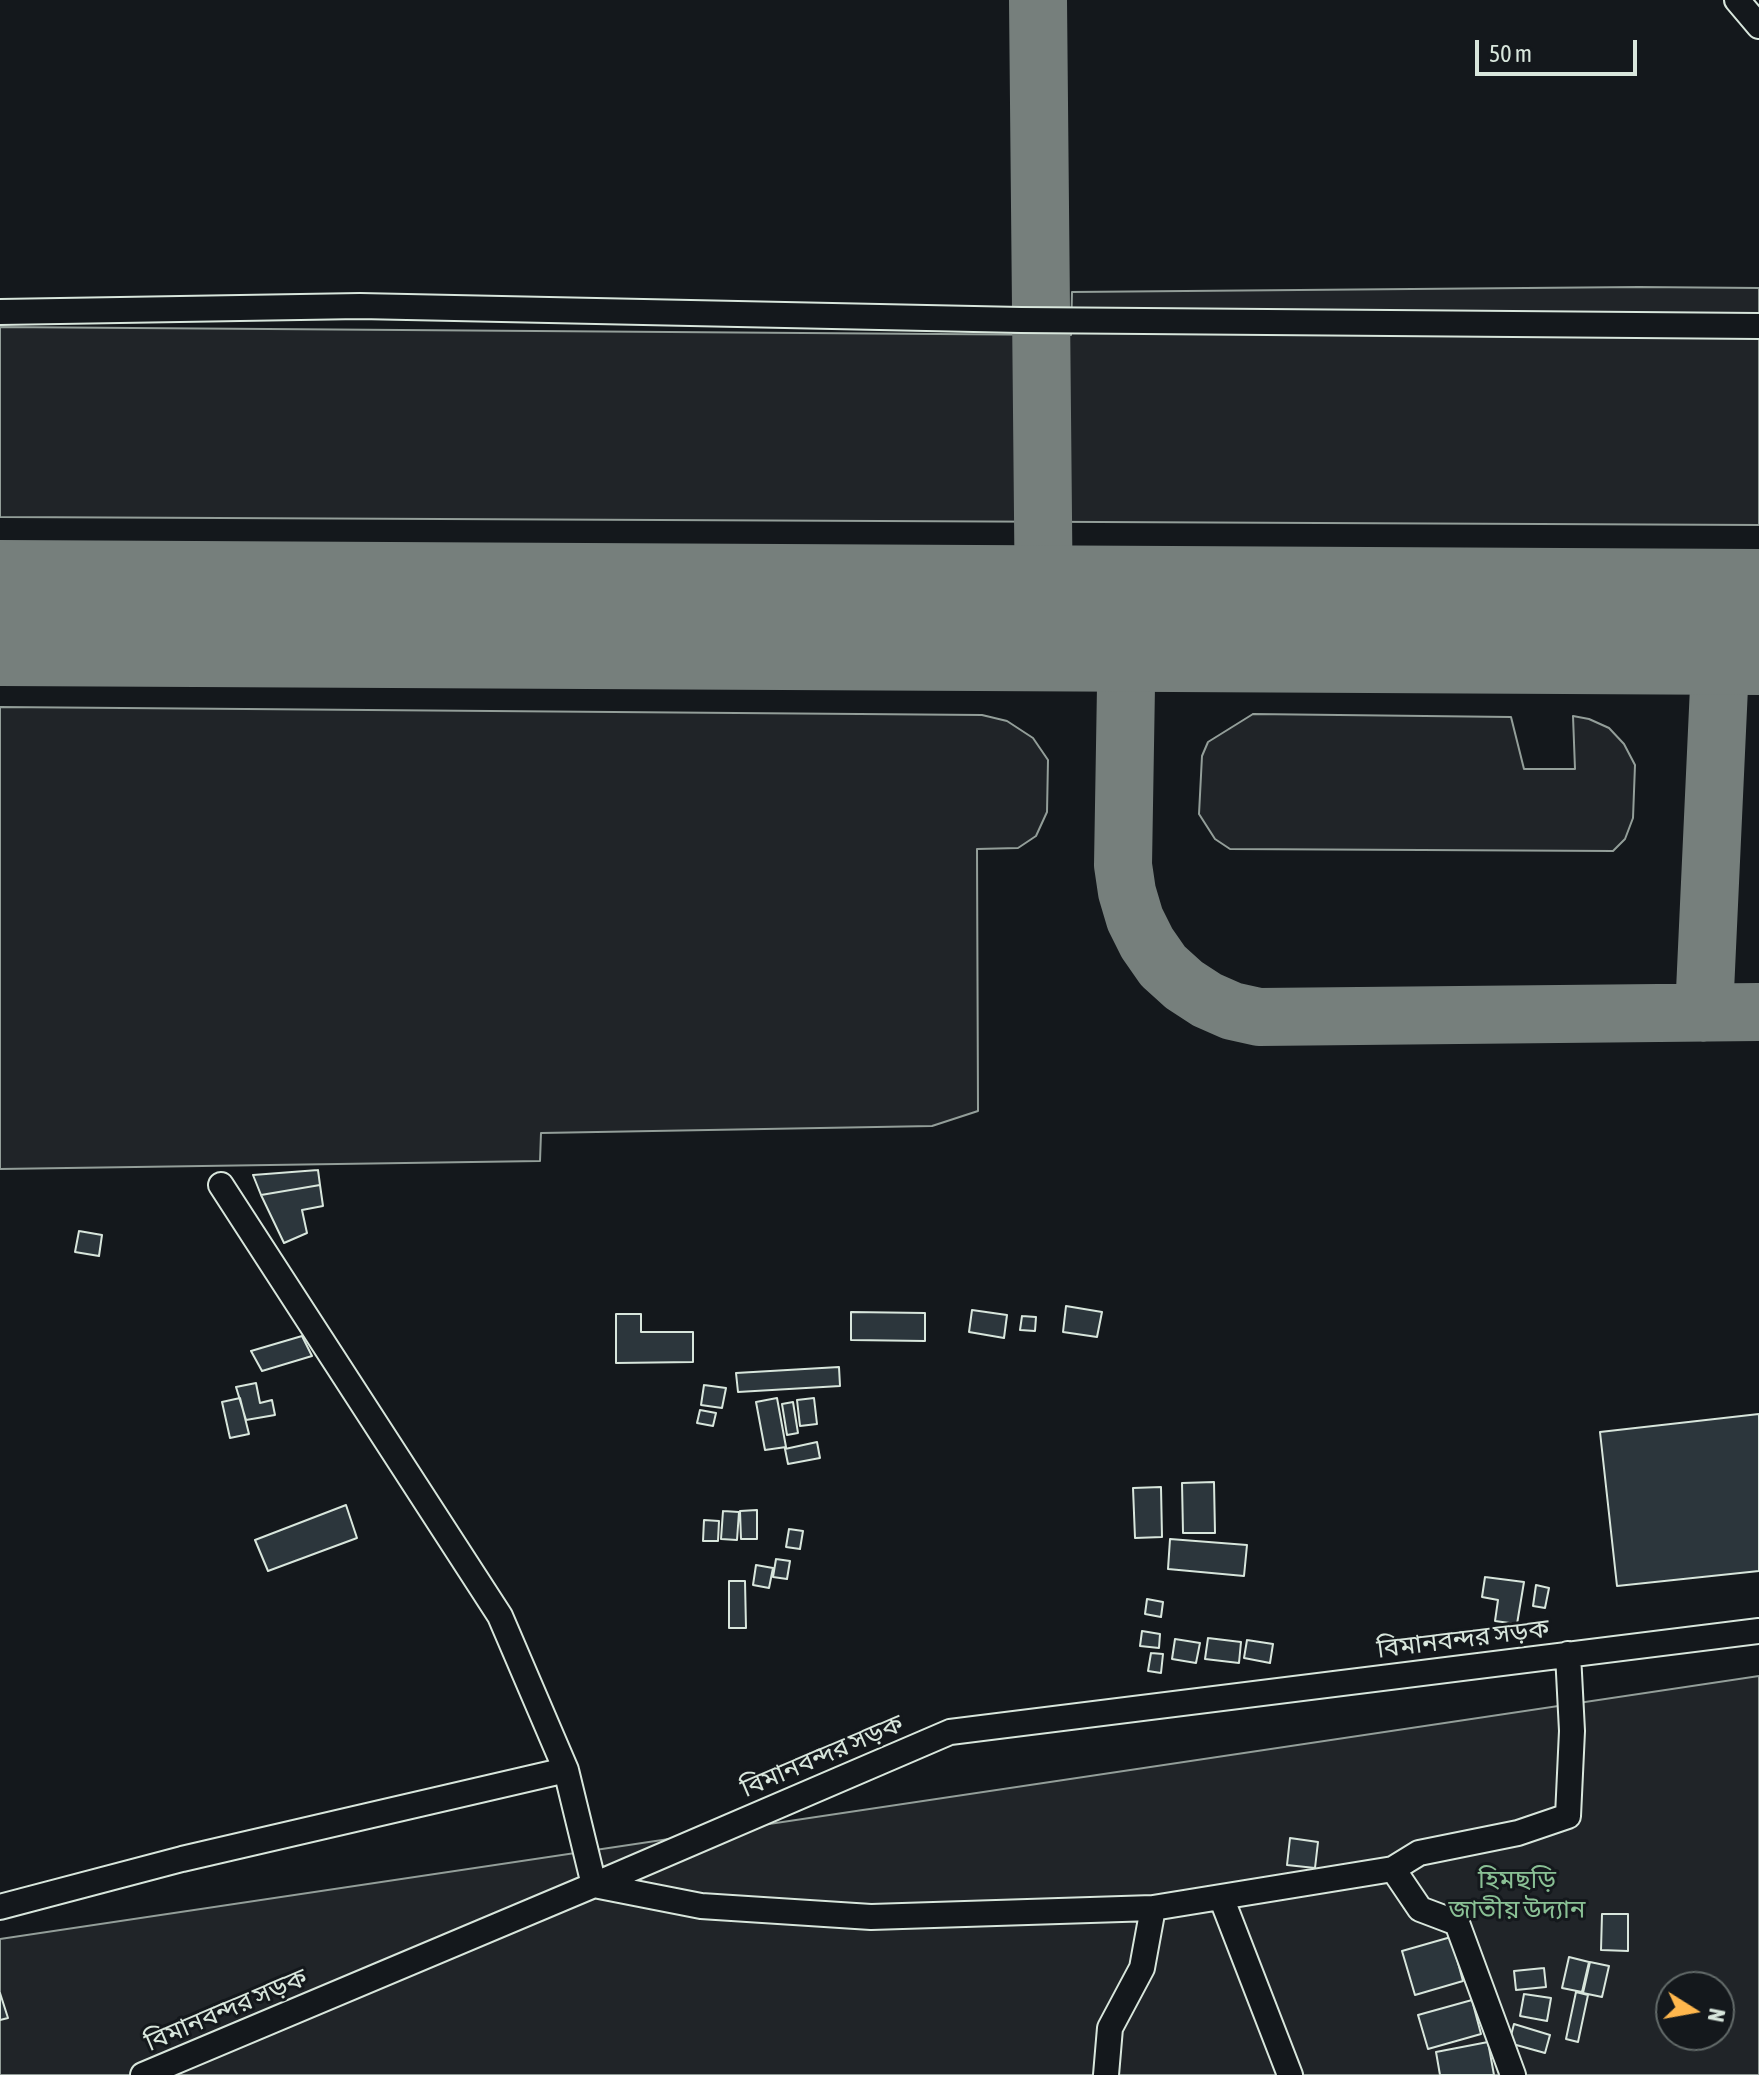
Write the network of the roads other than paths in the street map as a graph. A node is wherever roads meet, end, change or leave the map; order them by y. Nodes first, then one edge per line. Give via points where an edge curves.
1 (1737, 0) edge
2 (1759, 26) edge
3 (0, 312) edge
4 (1759, 326) edge
5 (221, 1185) dead end
6 (1759, 1631) edge
7 (1568, 1654) junction
8 (566, 1770) junction
9 (1393, 1869) junction
10 (594, 1885) junction
11 (1221, 1897) junction
12 (0, 1907) edge
13 (1153, 1908) junction
14 (143, 2075) edge
15 (1106, 2075) edge
16 (1290, 2075) edge
17 (1513, 2075) edge

1 - 2 street
3 - 4 street via 360,306 1034,320
5 - 8 street via 500,1616
6 - 7 street, বিমানবন্দর সড়ক
7 - 9 street via 1568,1816 1518,1833 1419,1853
7 - 10 street, বিমানবন্দর সড়ক via 950,1732
8 - 10 street
8 - 12 street
9 - 11 street
9 - 17 street via 1420,1909 1457,1923
10 - 13 street via 701,1906 871,1917
10 - 14 street, বিমানবন্দর সড়ক
11 - 13 street
11 - 16 street
13 - 15 street via 1142,1968 1110,2028

